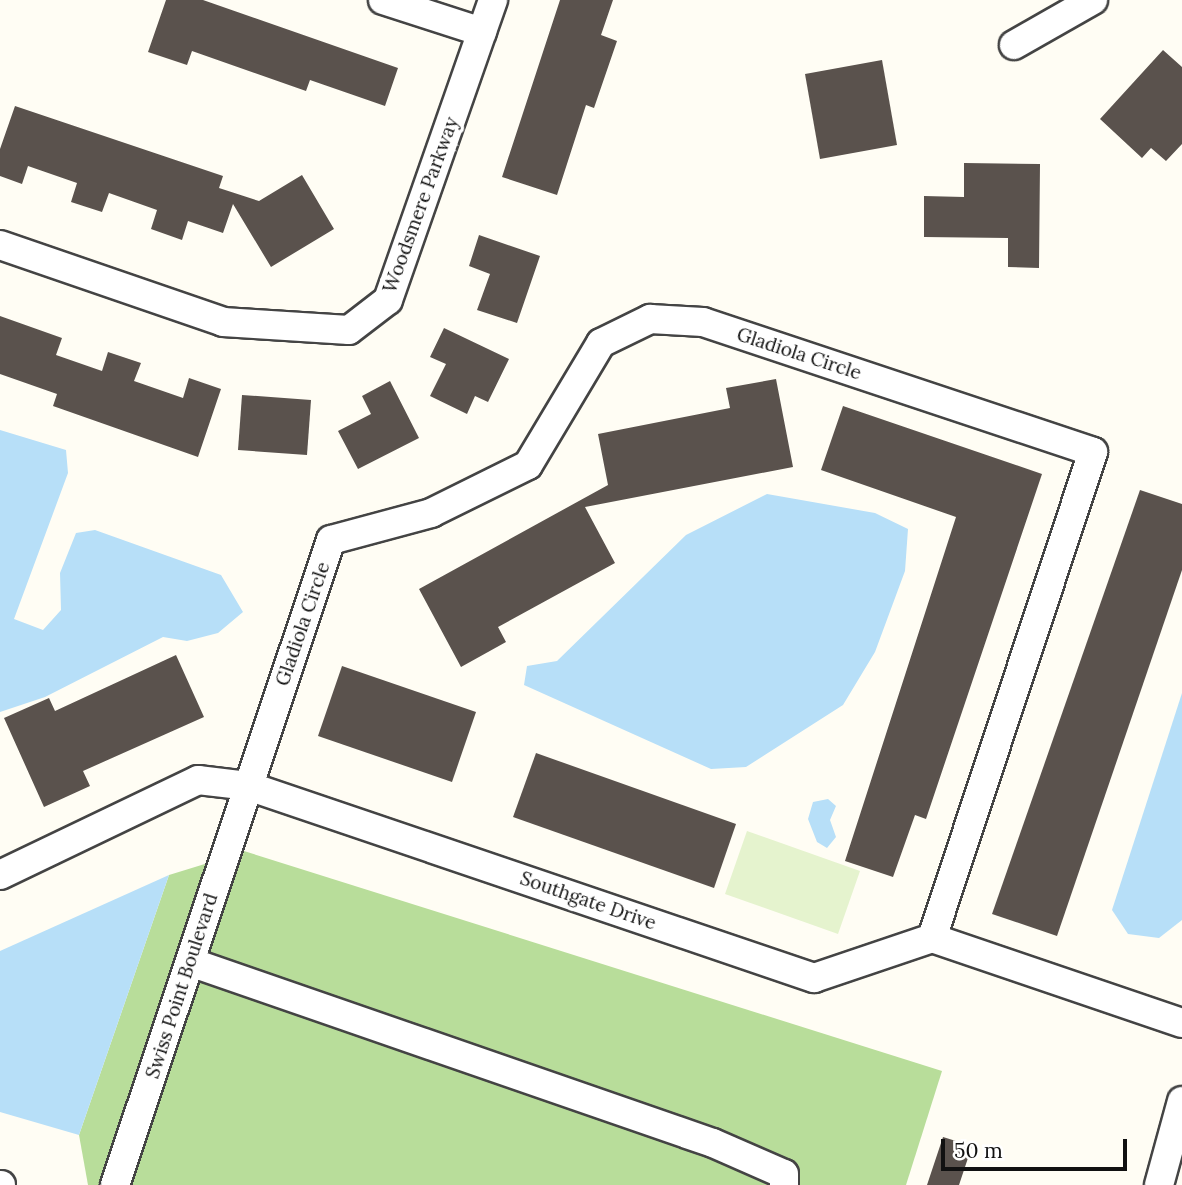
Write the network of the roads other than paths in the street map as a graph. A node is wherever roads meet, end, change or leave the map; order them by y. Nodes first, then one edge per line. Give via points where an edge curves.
1 (383, 0) edge
2 (493, 0) edge
3 (1093, 0) edge
4 (482, 32) junction
5 (1014, 45) dead end
6 (0, 245) edge
7 (248, 786) junction
8 (0, 875) edge
9 (932, 938) junction
10 (190, 962) junction
11 (1182, 1023) edge
12 (1182, 1101) edge
13 (115, 1185) edge
14 (784, 1185) edge
15 (1159, 1185) edge

1 - 4 street
2 - 4 street, Woodsmere Parkway
3 - 5 street
4 - 6 street, Woodsmere Parkway via 388,300 349,330 223,322
7 - 8 street, Southgate Drive via 198,780
7 - 9 street, Southgate Drive via 814,978
7 - 9 street, Gladiola Circle via 331,540 431,513 528,464 601,343 650,319 703,322 1093,452
7 - 10 street, Swiss Point Boulevard
9 - 11 street
10 - 13 street, Swiss Point Boulevard
10 - 14 street via 713,1143 784,1174
12 - 15 street

